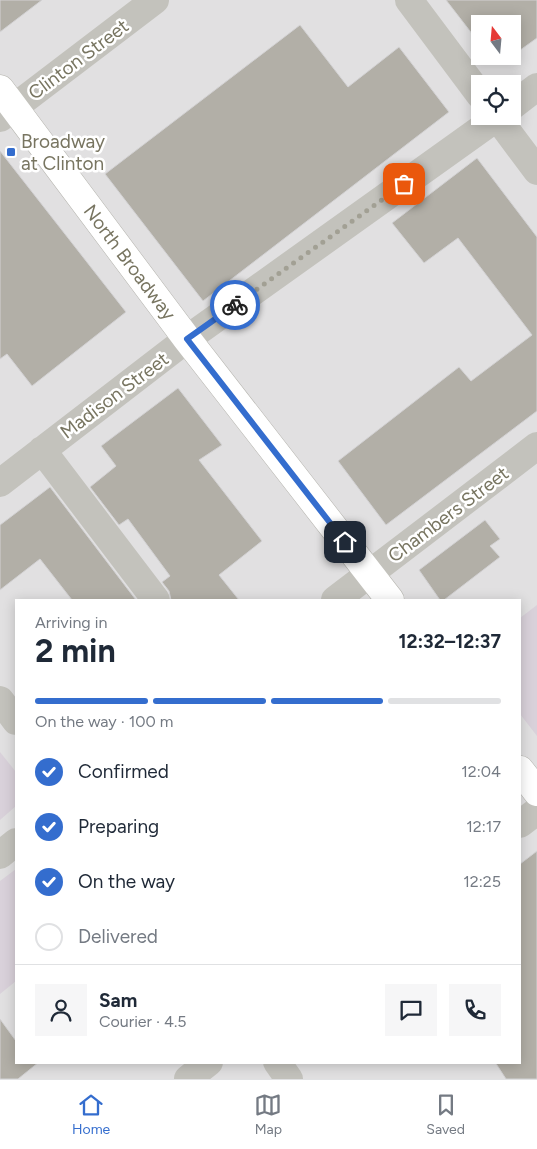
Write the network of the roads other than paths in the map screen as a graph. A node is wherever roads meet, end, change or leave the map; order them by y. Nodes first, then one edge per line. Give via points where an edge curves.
1 (155, 0) edge
2 (409, 0) edge
3 (471, 83) edge
4 (537, 87) edge
5 (521, 99) edge
6 (5, 105) edge
7 (486, 125) edge
8 (508, 125) edge
9 (537, 171) edge
10 (187, 339) junction
11 (537, 446) edge
12 (42, 450) junction
13 (0, 483) edge
14 (370, 573) junction
15 (155, 599) edge
16 (335, 599) edge
17 (389, 599) edge
18 (0, 700) edge
19 (15, 720) edge
20 (521, 771) edge
21 (537, 792) edge
22 (537, 811) edge
23 (521, 823) edge
24 (15, 843) edge
25 (0, 855) edge
26 (207, 1064) edge
27 (279, 1064) edge
28 (188, 1079) edge
29 (290, 1079) edge

1 - 6 street, Clinton Street
2 - 3 street
4 - 5 street, Madison Street
6 - 10 main road, North Broadway
7 - 10 street, Madison Street
8 - 9 street
10 - 12 street, Madison Street
10 - 14 main road, North Broadway
11 - 14 street, Chambers Street
12 - 13 street, Madison Street
12 - 15 street
14 - 16 street, Chambers Street
14 - 17 main road, North Broadway
18 - 19 street
20 - 21 main road
22 - 23 street
24 - 25 street
26 - 28 street
27 - 29 street

